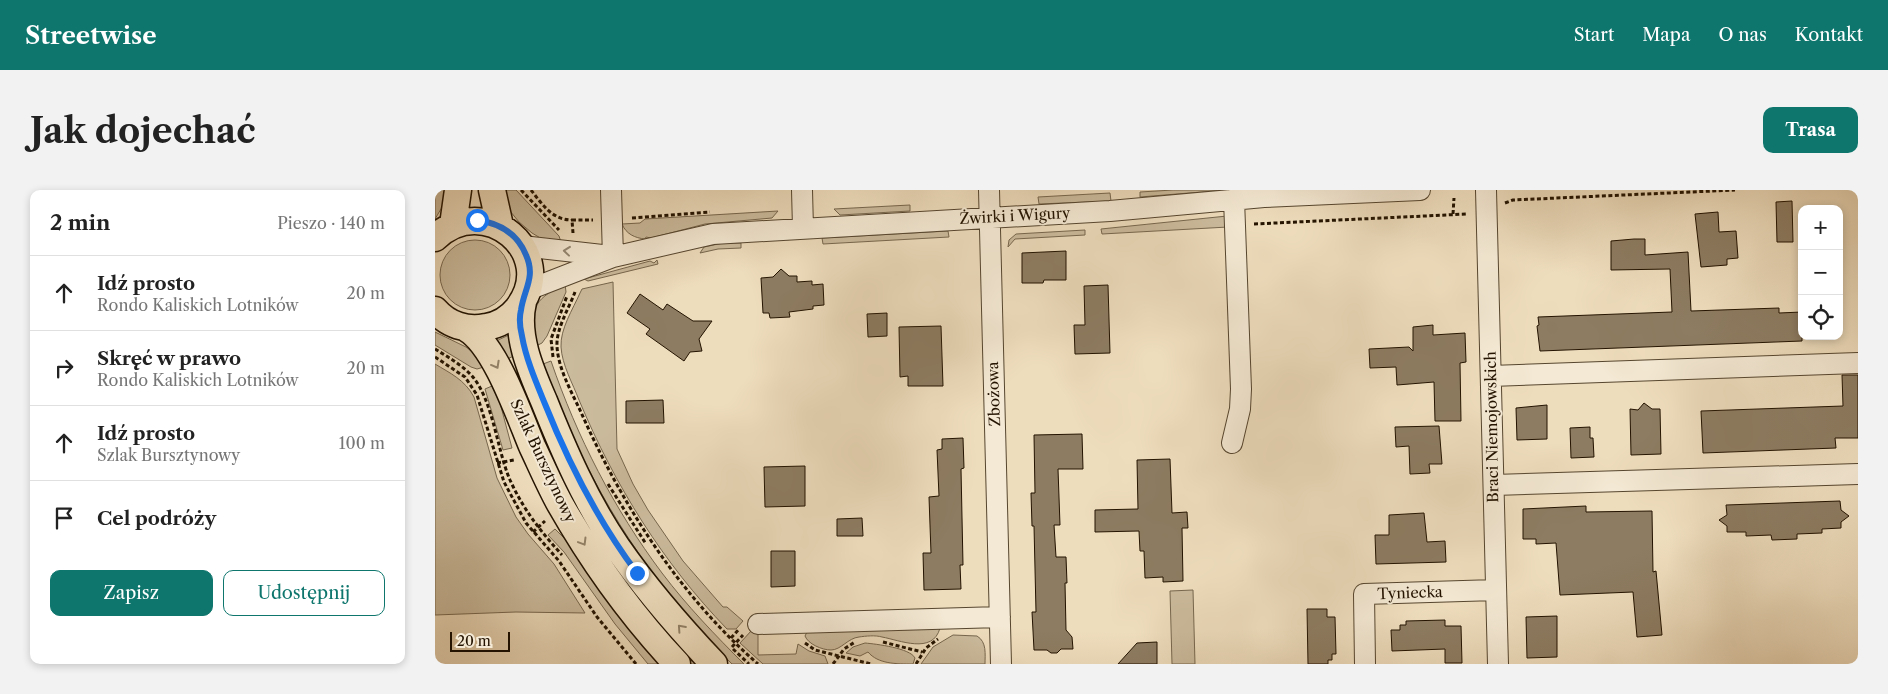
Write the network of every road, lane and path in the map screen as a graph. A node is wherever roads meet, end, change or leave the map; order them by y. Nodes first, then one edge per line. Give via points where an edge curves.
1 (458, 190) edge
2 (492, 190) edge
3 (531, 190) edge
4 (611, 190) edge
5 (802, 190) edge
6 (989, 190) edge
7 (1420, 190) edge
8 (1486, 190) edge
9 (1735, 190) edge
10 (1454, 198) dead end
11 (1234, 199) junction
12 (1502, 207) dead end
13 (1453, 214) dead end
14 (989, 218) junction
15 (572, 220) dead end
16 (500, 226) junction
17 (803, 228) junction
18 (444, 232) edge
19 (522, 246) junction
20 (613, 257) junction
21 (579, 285) dead end
22 (570, 290) dead end
23 (525, 296) junction
24 (435, 310) edge
25 (466, 328) junction
26 (435, 357) edge
27 (1858, 363) edge
28 (1491, 376) junction
29 (561, 381) dead end
30 (1232, 443) dead end
31 (1858, 474) edge
32 (607, 480) dead end
33 (1494, 485) junction
34 (651, 552) dead end
35 (1497, 590) junction
36 (695, 608) dead end
37 (1000, 608) junction
38 (701, 614) dead end
39 (789, 623) junction
40 (758, 624) dead end
41 (725, 641) dead end
42 (859, 641) dead end
43 (875, 641) dead end
44 (922, 652) dead end
45 (838, 656) junction
46 (636, 664) edge
47 (677, 664) edge
48 (714, 664) edge
49 (749, 664) edge
50 (758, 664) edge
51 (833, 664) edge
52 (871, 664) edge
53 (1001, 664) edge
54 (1365, 664) edge
55 (1499, 664) edge

1 - 18 main road
2 - 16 main road
3 - 15 path via 547,210 563,220
4 - 20 street
5 - 17 street
6 - 14 street, Zbożowa
7 - 11 street, Żwirki i Wigury
8 - 28 street, Braci Niemojowskich
9 - 12 path via 1520,197
10 - 13 path
11 - 14 street, Żwirki i Wigury
11 - 30 street via 1241,389
14 - 17 street, Żwirki i Wigury
14 - 37 street, Zbożowa
16 - 18 main road via 477,220 465,221
16 - 19 main road
17 - 20 street, Żwirki i Wigury via 713,234
20 -> 19 street, Żwirki i Wigury
19 - 23 main road, Szlak Bursztynowy via 530,267
20 - 23 street, Żwirki i Wigury
21 - 50 path via 560,331 557,348 596,446 651,541 683,584
22 - 29 path via 551,339
23 - 25 main road via 505,321 486,328
48 -> 23 main road, Szlak Bursztynowy via 655,597 617,546 583,490 536,384 521,333 520,311
24 - 25 main road via 452,324
25 -> 47 main road, Szlak Bursztynowy via 481,340 504,380 559,502 594,561 639,622
26 - 46 path via 465,377 477,395 504,482 523,518
27 - 28 street
28 - 33 street, Braci Niemojowskich
31 - 33 street
32 - 34 path
33 - 35 street, Braci Niemojowskich
35 - 54 street, Tyniecka via 1364,594
35 - 55 street, Braci Niemojowskich
36 - 38 path
37 - 39 street via 929,620
37 - 53 street, Zbożowa
39 - 40 street
39 - 45 path via 808,646
41 - 49 path
42 - 45 path
43 - 44 path
45 - 51 path
45 - 52 path

